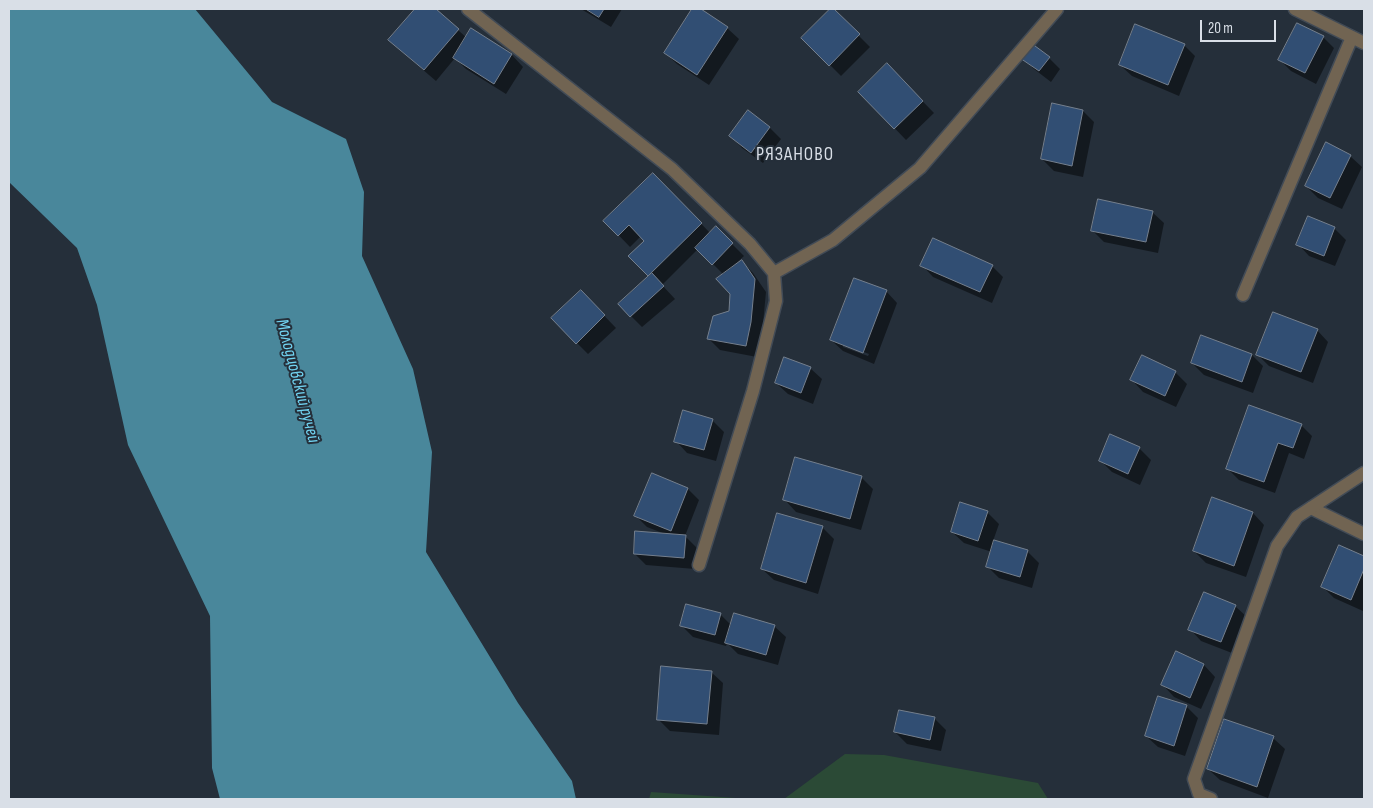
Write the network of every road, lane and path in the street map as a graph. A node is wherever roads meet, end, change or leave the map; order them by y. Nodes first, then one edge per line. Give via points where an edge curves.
1 (468, 9) edge
2 (1057, 9) edge
3 (1295, 9) edge
4 (1352, 37) junction
5 (1364, 43) edge
6 (774, 273) junction
7 (1243, 295) dead end
8 (1364, 473) edge
9 (1311, 508) junction
10 (1364, 534) edge
11 (699, 565) dead end
12 (1211, 799) edge

1 - 6 street via 672,169 750,244
2 - 6 street via 920,168 833,240
3 - 4 street
4 - 5 street
4 - 7 street
6 - 11 street via 776,301 753,392
8 - 9 street
9 - 10 street
9 - 12 street via 1297,517 1277,546 1194,779 1199,794

